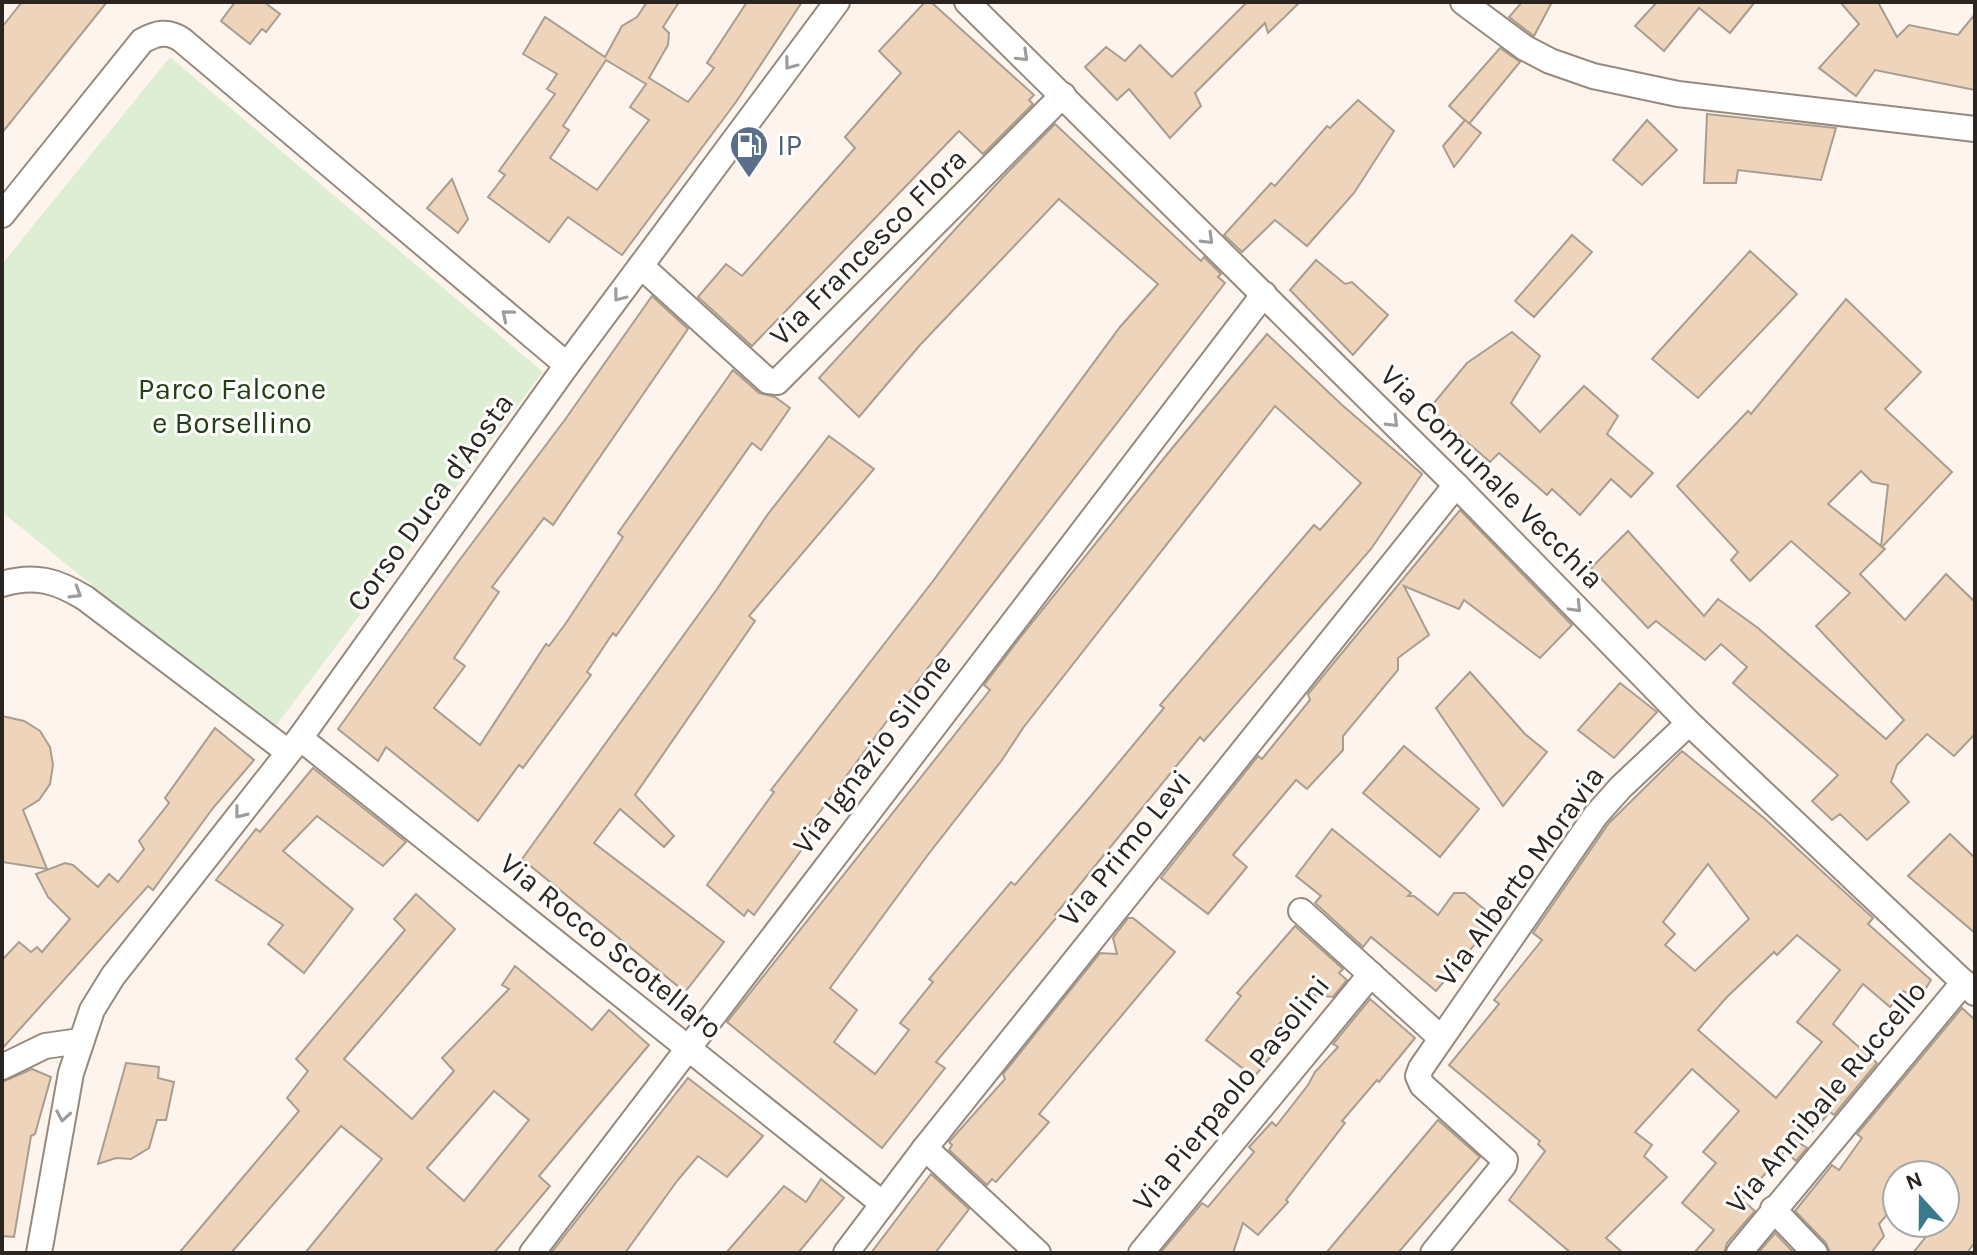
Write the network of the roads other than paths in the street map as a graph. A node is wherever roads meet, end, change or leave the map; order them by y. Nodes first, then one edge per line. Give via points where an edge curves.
1 (837, 2) edge
2 (967, 2) edge
3 (1463, 2) edge
4 (1063, 95) junction
5 (1975, 129) edge
6 (2, 215) edge
7 (641, 266) junction
8 (1264, 294) junction
9 (567, 365) junction
10 (1456, 485) junction
11 (2, 584) edge
12 (1689, 723) junction
13 (294, 745) junction
14 (1301, 911) dead end
15 (1371, 974) junction
16 (1969, 987) edge
17 (1441, 1038) junction
18 (80, 1041) junction
19 (688, 1048) junction
20 (2, 1067) edge
21 (925, 1148) junction
22 (883, 1204) junction
23 (1773, 1209) junction
24 (42, 1251) edge
25 (532, 1253) edge
26 (846, 1253) edge
27 (1038, 1253) edge
28 (1141, 1253) edge
29 (1433, 1253) edge
30 (1739, 1253) edge
31 (1815, 1253) edge

1 -> 7 street, Corso Duca d'Aosta
2 -> 4 street, Via Comunale Vecchia
3 - 5 street via 1525,48 1593,76 1678,94
4 - 7 street, Via Francesco Flora via 777,382 768,381
4 -> 8 street, Via Comunale Vecchia
9 -> 6 street via 175,35 162,33 142,41
7 -> 9 street, Corso Duca d'Aosta
8 -> 10 street, Via Comunale Vecchia
8 - 19 street, Via Ignazio Silone
9 - 13 street, Corso Duca d'Aosta
10 -> 12 street, Via Comunale Vecchia
10 - 21 street, Via Primo Levi
11 -> 13 street, Via Rocco Scotellaro via 46,579 75,592
12 - 16 street, Via Comunale Vecchia
12 - 17 street, Via Alberto Moravia via 1596,815
13 -> 18 street, Corso Duca d'Aosta via 113,976
13 - 19 street, Via Rocco Scotellaro
14 - 15 street, Via Alberto Moravia
15 - 17 street, Via Alberto Moravia
15 - 28 street, Via Pierpaolo Pasolini
16 - 23 street, Via Annibale Ruccello
17 - 29 street, Via Alberto Moravia via 1419,1080 1505,1162
18 - 20 street via 45,1046
18 -> 24 street, Corso Duca d'Aosta
19 - 22 street, Via Rocco Scotellaro
19 - 25 street, Via Ignazio Silone
21 - 22 street, Via Primo Levi
21 - 27 street
22 - 26 street, Via Primo Levi
23 - 30 street, Via Annibale Ruccello
23 - 31 street

